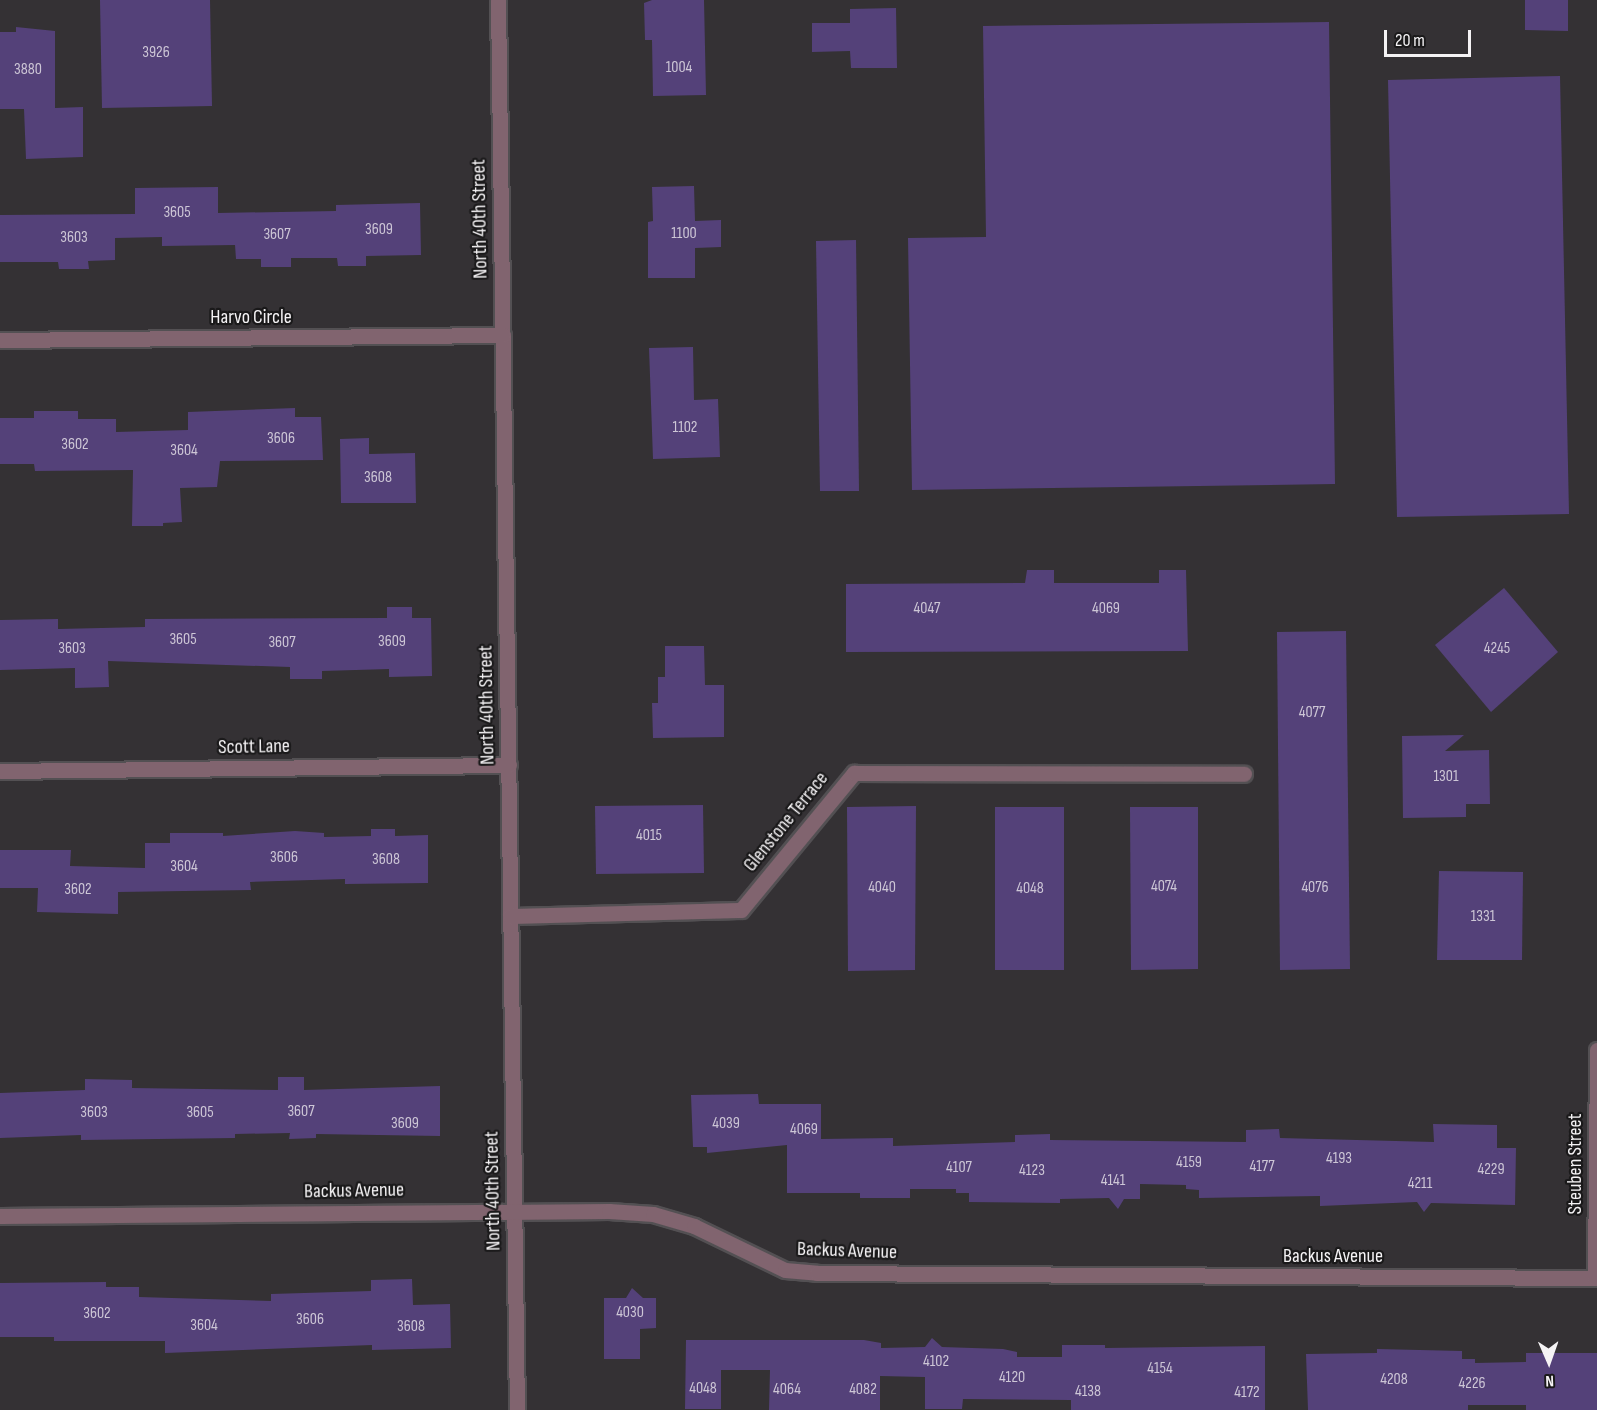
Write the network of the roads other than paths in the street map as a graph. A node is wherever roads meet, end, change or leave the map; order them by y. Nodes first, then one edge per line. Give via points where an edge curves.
1 (498, 0) edge
2 (503, 335) junction
3 (0, 340) edge
4 (508, 765) junction
5 (0, 771) edge
6 (1244, 774) dead end
7 (510, 916) junction
8 (1597, 1050) edge
9 (514, 1211) junction
10 (0, 1216) edge
11 (1596, 1278) edge
12 (517, 1410) edge

1 - 2 street, North 40th Street
2 - 3 street, Harvo Circle
2 - 4 street, North 40th Street
4 - 5 street, Scott Lane
4 - 7 street, North 40th Street
6 - 7 street, Glenstone Terrace via 854,773 741,910
7 - 9 street, North 40th Street
8 - 11 street, Steuben Street
9 - 10 street, Backus Avenue
9 - 11 street, Backus Avenue via 653,1214 694,1226 784,1270 817,1273
9 - 12 street, North 40th Street

